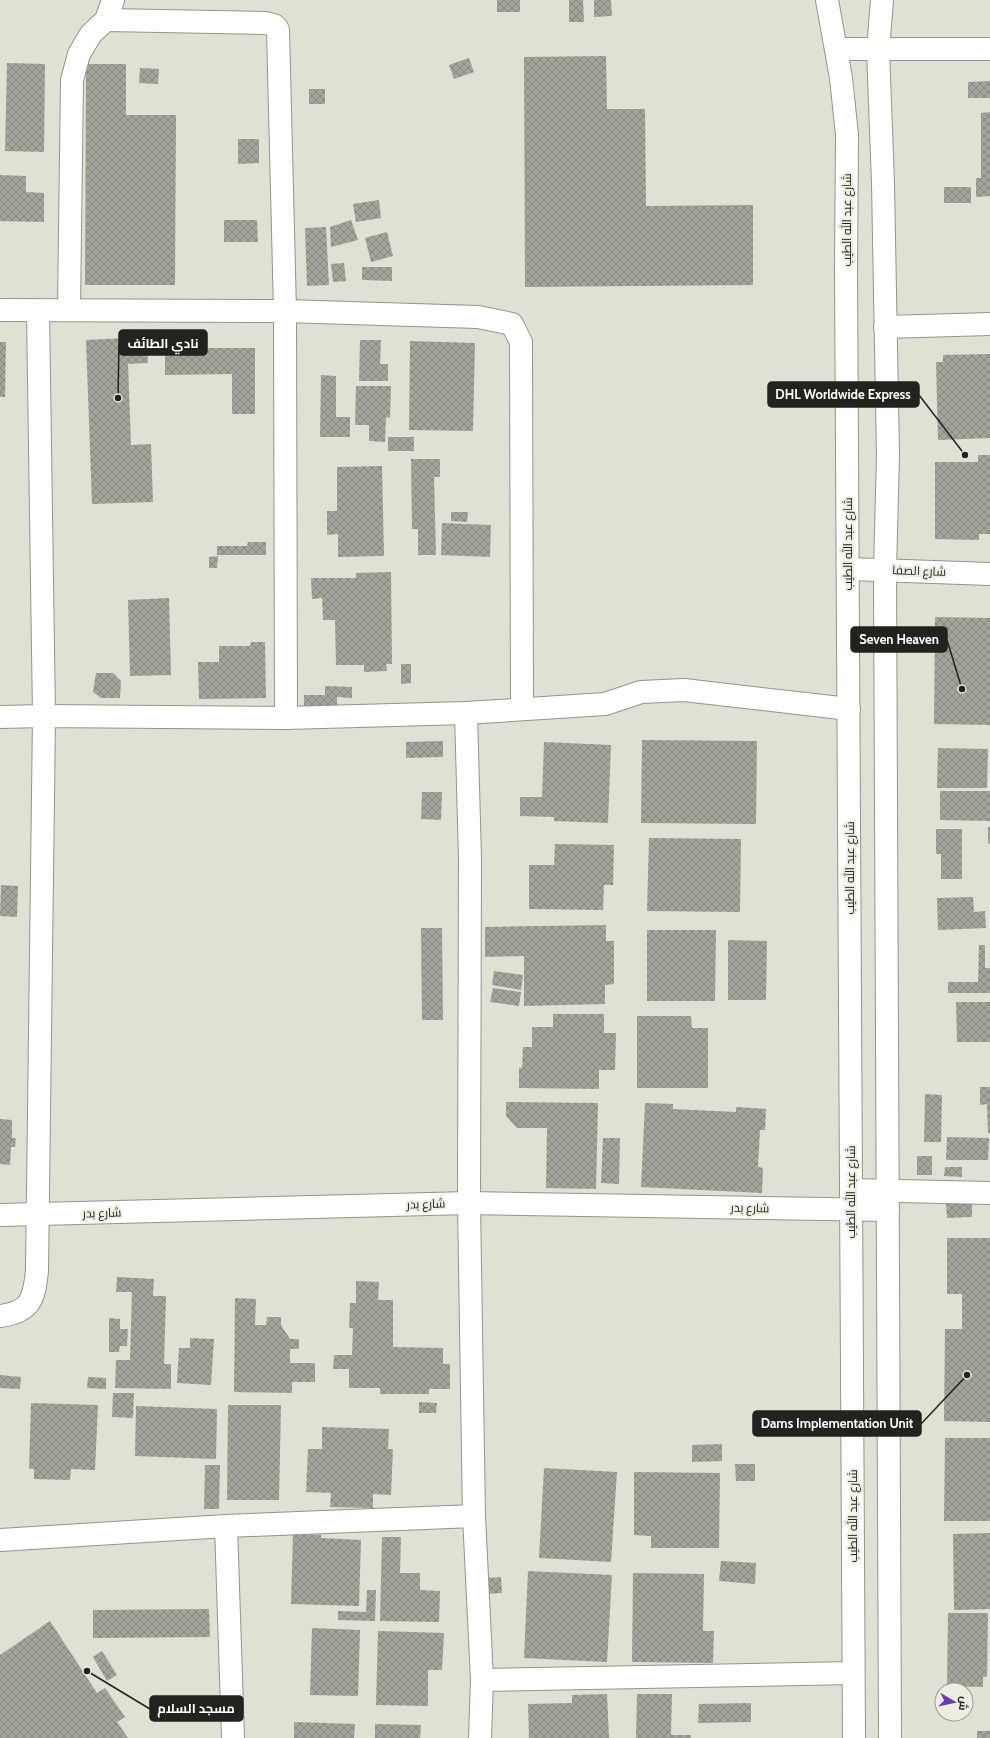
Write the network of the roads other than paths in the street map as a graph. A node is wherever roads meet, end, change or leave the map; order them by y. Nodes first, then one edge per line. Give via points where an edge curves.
1 (827, 0) edge
2 (882, 0) edge
3 (109, 10) edge
4 (836, 49) junction
5 (990, 49) edge
6 (878, 50) junction
7 (69, 309) junction
8 (0, 310) edge
9 (38, 311) junction
10 (285, 311) junction
11 (990, 324) edge
12 (886, 327) junction
13 (849, 569) junction
14 (885, 570) junction
15 (990, 574) edge
16 (522, 708) junction
17 (849, 709) junction
18 (466, 712) junction
19 (44, 716) junction
20 (0, 717) edge
21 (286, 718) junction
22 (990, 1193) edge
23 (851, 1200) junction
24 (888, 1201) junction
25 (469, 1203) junction
26 (38, 1215) junction
27 (0, 1216) edge
28 (0, 1316) edge
29 (474, 1516) junction
30 (226, 1526) junction
31 (0, 1540) edge
32 (853, 1673) junction
33 (482, 1680) junction
34 (233, 1738) edge
35 (480, 1738) edge
36 (854, 1738) edge
37 (890, 1738) edge

1 - 4 street, شارع عبد الله الطيب
2 - 6 street
3 - 7 street via 79,54 72,80
3 - 10 street via 277,26
4 - 6 street
4 - 13 street, شارع عبد الله الطيب via 847,135
5 - 6 street
6 - 12 street
7 - 9 street
7 - 10 street
8 - 9 street
9 - 19 street
10 - 16 street via 478,317 512,324 521,342
10 - 21 street
11 - 12 street
12 - 14 street via 888,454
13 - 14 street, شارع الصفا
13 - 17 street, شارع عبد الله الطيب
14 - 15 street, شارع الصفا
14 - 24 street
16 - 17 street via 605,704 641,692 684,690
16 - 18 street
17 - 23 street, شارع عبد الله الطيب
18 - 21 street
18 - 25 street via 470,858
19 - 20 street
19 - 21 street
19 - 26 street
22 - 24 street, شارع بدر
23 - 24 street, شارع بدر
23 - 25 street, شارع بدر
23 - 32 street, شارع عبد الله الطيب
24 - 37 street
25 - 26 street, شارع بدر
25 - 29 street
26 - 27 street, شارع بدر
26 - 28 street via 34,1293 25,1308 10,1315
29 - 30 street
29 - 33 street
30 - 31 street
30 - 34 street
32 - 33 street
32 - 36 street, شارع عبد الله الطيب
33 - 35 street

